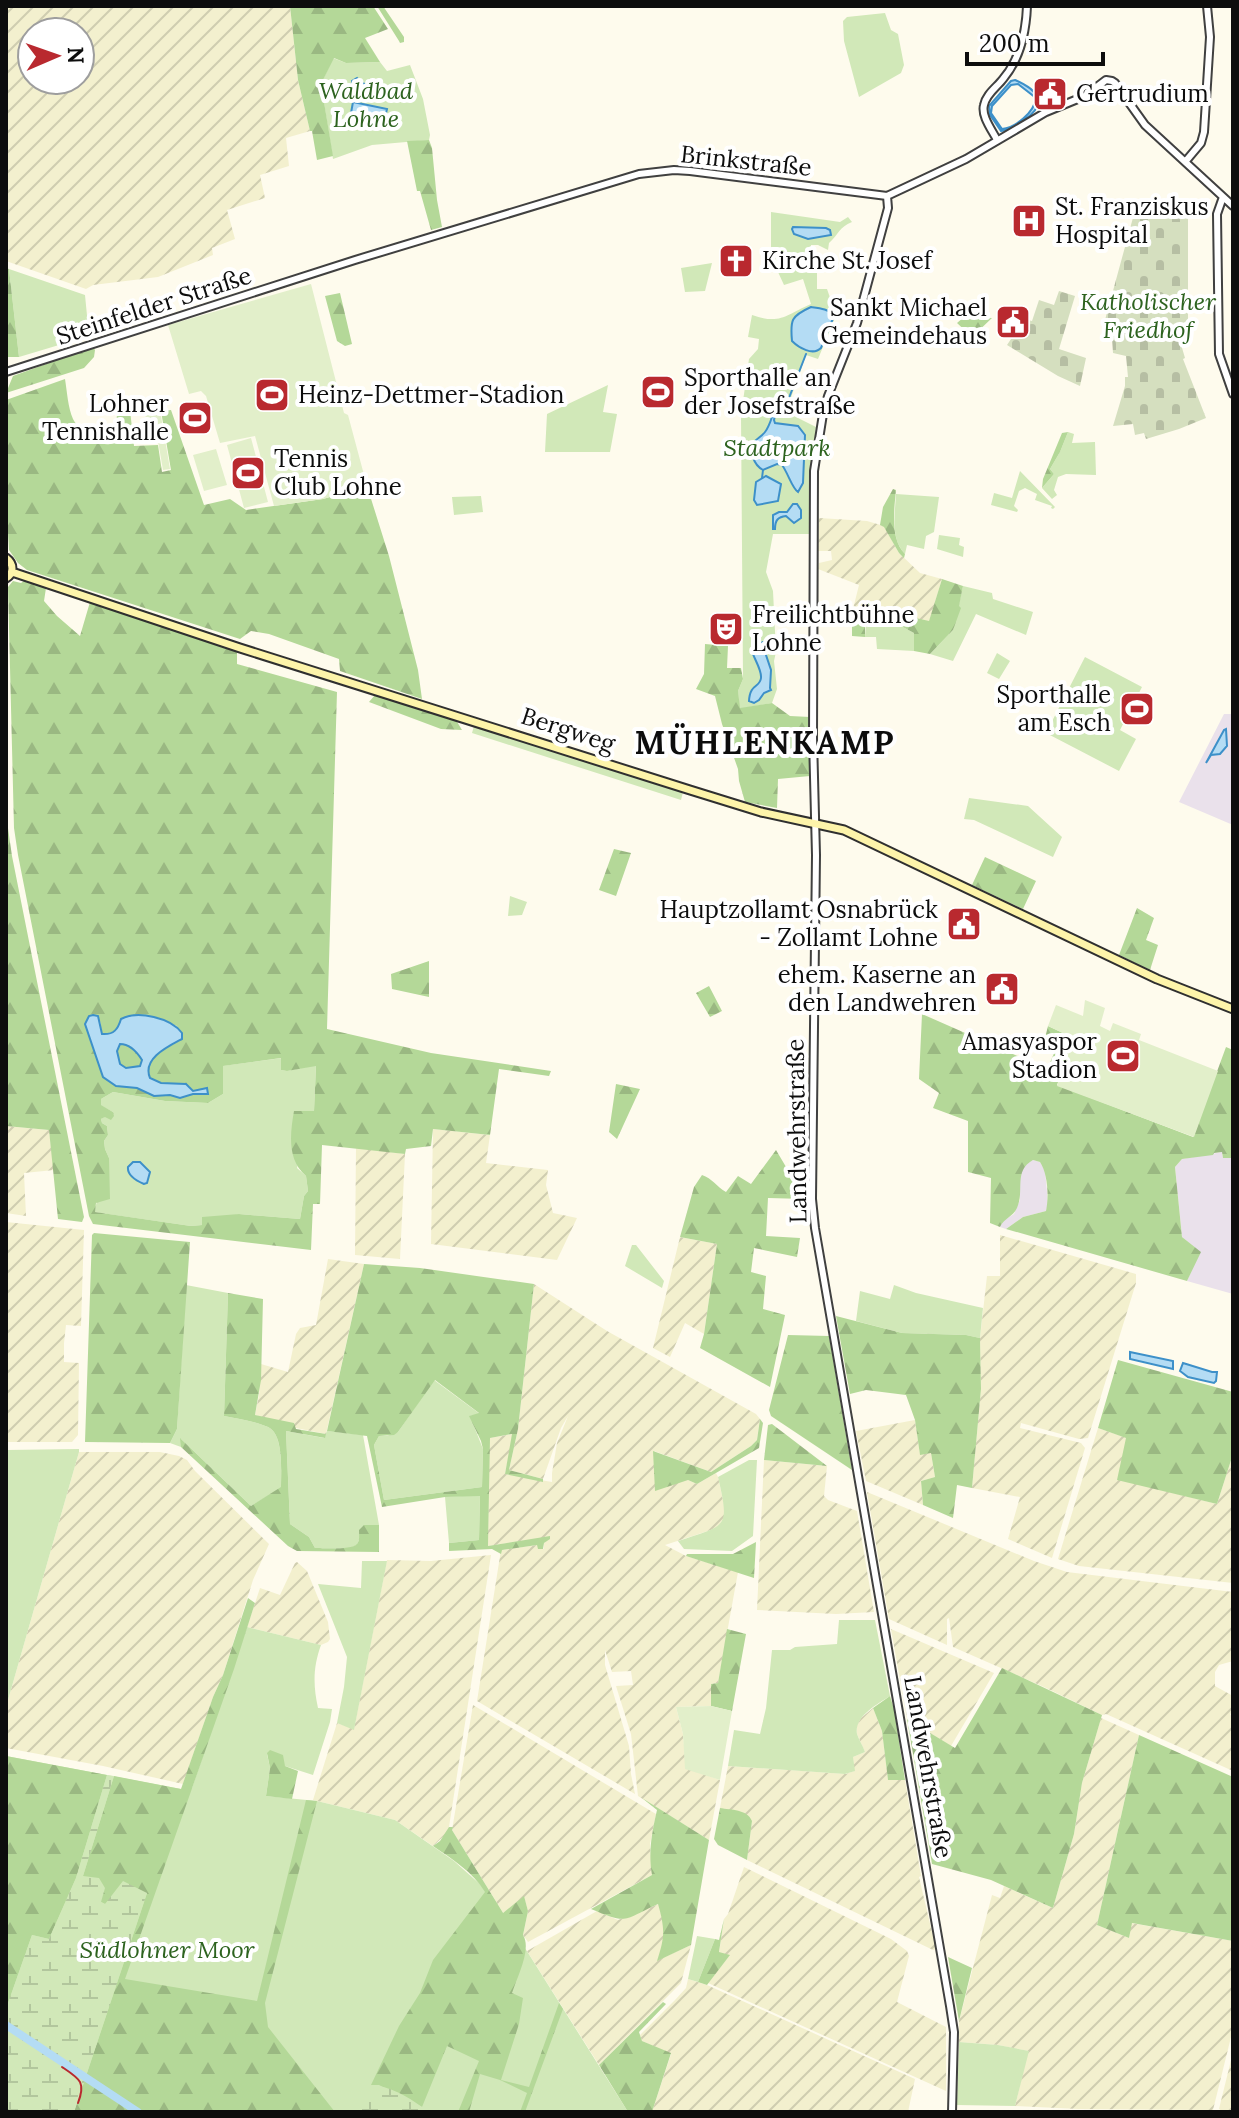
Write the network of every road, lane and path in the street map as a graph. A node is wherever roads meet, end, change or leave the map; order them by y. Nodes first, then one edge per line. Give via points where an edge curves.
1 (1027, 6) edge
2 (1207, 6) edge
3 (997, 140) junction
4 (1185, 162) junction
5 (887, 196) junction
6 (1223, 197) junction
7 (1233, 206) edge
8 (312, 274) joint
9 (6, 372) edge
10 (1233, 394) edge
11 (6, 558) edge
12 (9, 575) edge
13 (815, 824) junction
14 (1233, 1009) edge
15 (952, 2112) edge

1 - 3 street via 1017,57 984,105
2 - 4 street via 1204,132
3 - 4 street via 1106,80
3 - 5 street
4 - 6 street
5 - 8 street, Brinkstraße via 656,171
5 - 13 street, Landwehrstraße via 859,317 823,414 814,471
6 - 7 street
6 - 10 street via 1217,214 1218,339
8 - 9 street, Steinfelder Straße
11 - 12 main road, Bergweg
12 - 13 main road, Bergweg via 761,812
13 - 14 main road, Bergweg via 844,830 1157,979
13 - 15 street, Landwehrstraße via 813,1211 949,1994 954,2032

